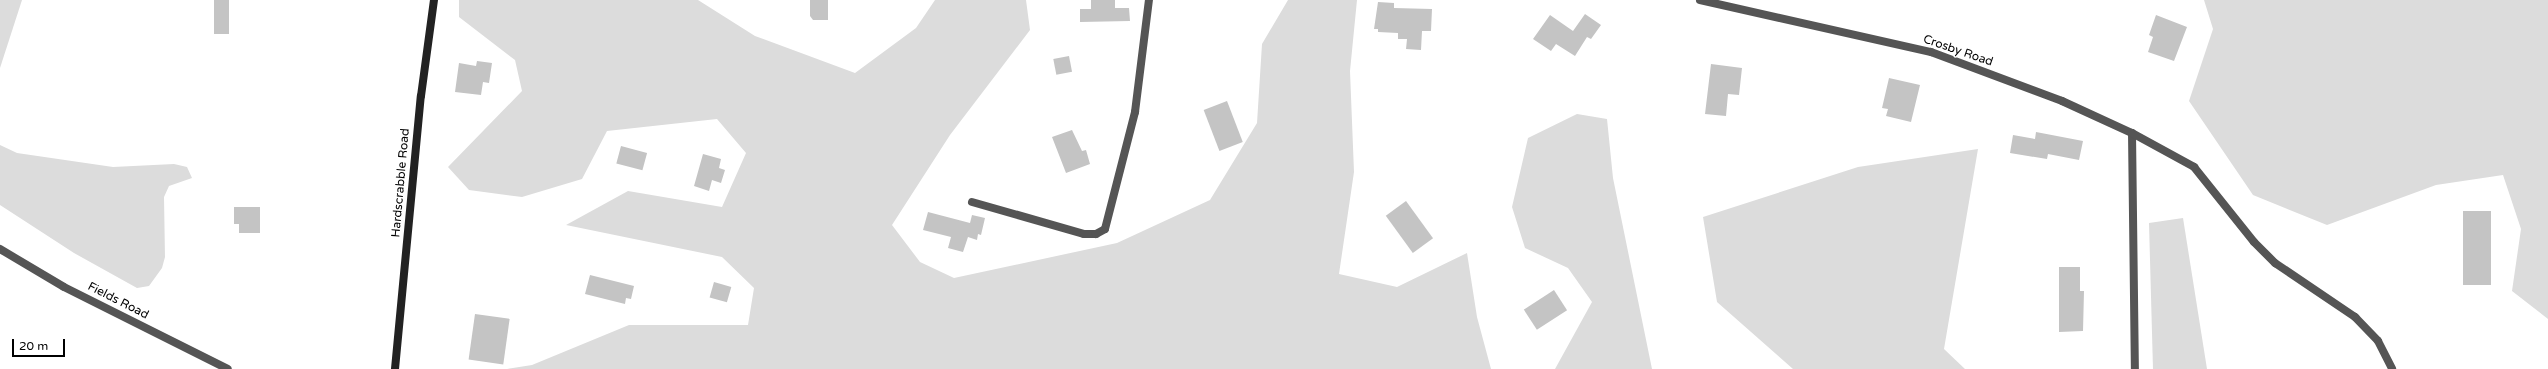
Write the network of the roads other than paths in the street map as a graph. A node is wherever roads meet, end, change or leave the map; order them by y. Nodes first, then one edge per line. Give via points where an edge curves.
1 (434, 0) edge
2 (1149, 0) edge
3 (1700, 0) edge
4 (2132, 133) junction
5 (972, 202) dead end
6 (0, 249) edge
7 (228, 369) edge
8 (395, 369) edge
9 (2135, 369) edge
10 (2392, 369) edge

1 - 8 street, Hardscrabble Road via 425,65
2 - 5 street via 1135,112 1105,229 1096,234 1084,234
3 - 4 street, Crosby Road via 1931,52 2062,101
4 - 9 street
4 - 10 street, Crosby Road via 2194,167 2254,242 2276,263 2355,317 2378,341
6 - 7 street, Fields Road via 64,287

